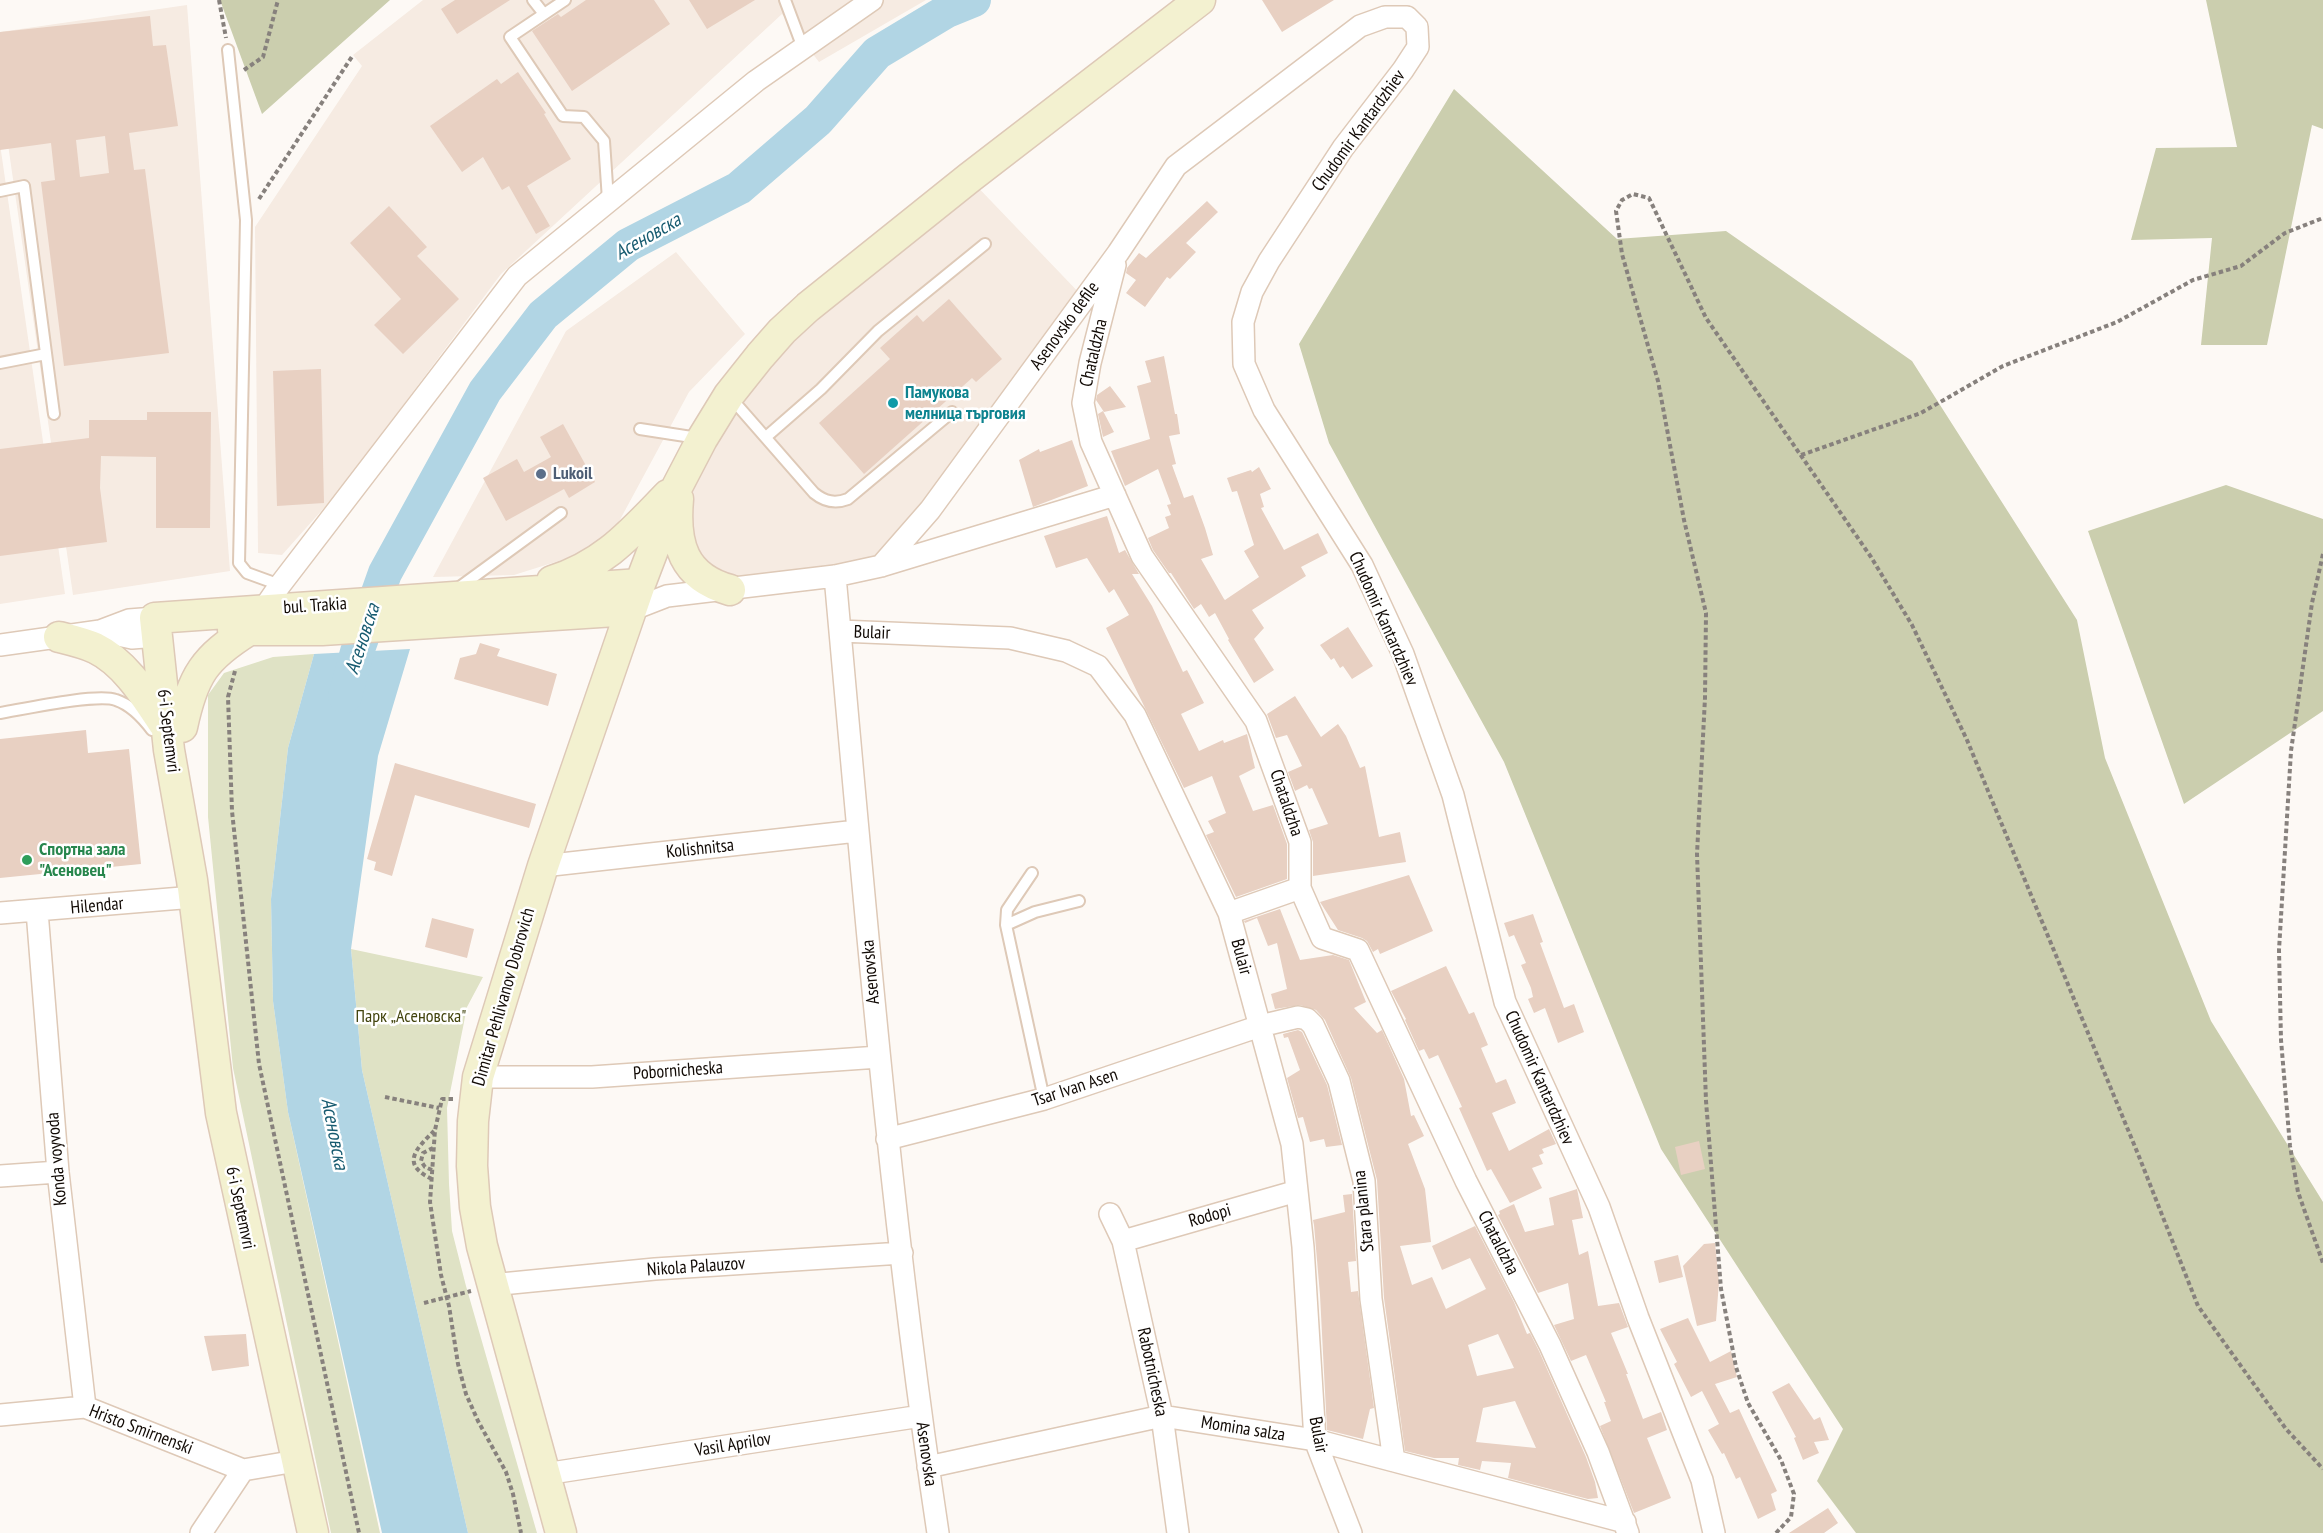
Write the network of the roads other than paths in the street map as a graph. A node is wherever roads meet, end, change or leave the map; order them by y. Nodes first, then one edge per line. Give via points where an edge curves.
1 (533, 0) edge
2 (565, 0) edge
3 (786, 0) edge
4 (872, 0) edge
5 (1200, 0) edge
6 (544, 14) junction
7 (803, 48) junction
8 (228, 51) road end
9 (1176, 166) joint
10 (0, 191) edge
11 (608, 200) junction
12 (984, 244) dead end
13 (1118, 253) junction
14 (46, 354) junction
15 (0, 363) edge
16 (729, 396) junction
17 (952, 412) dead end
18 (54, 414) dead end
19 (640, 429) dead end
20 (766, 437) junction
21 (702, 439) junction
22 (680, 479) junction
23 (1115, 495) junction
24 (561, 513) dead end
25 (881, 566) junction
26 (835, 576) junction
27 (280, 585) junction
28 (730, 590) junction
29 (516, 592) junction
30 (635, 597) junction
31 (431, 606) junction
32 (574, 613) junction
33 (256, 620) junction
34 (165, 626) junction
35 (840, 632) junction
36 (59, 637) junction
37 (0, 645) edge
38 (610, 672) junction
39 (0, 712) edge
40 (173, 735) junction
41 (857, 831) junction
42 (543, 866) junction
43 (1032, 873) dead end
44 (1300, 888) junction
45 (193, 889) junction
46 (1078, 901) dead end
47 (37, 911) junction
48 (0, 913) edge
49 (1229, 913) junction
50 (1006, 925) junction
51 (1260, 1026) junction
52 (879, 1057) junction
53 (476, 1088) junction
54 (1044, 1099) junction
55 (887, 1140) junction
56 (58, 1172) junction
57 (0, 1176) edge
58 (1297, 1191) junction
59 (1110, 1214) dead end
60 (1124, 1241) junction
61 (902, 1253) junction
62 (491, 1285) junction
63 (85, 1407) junction
64 (0, 1415) edge
65 (921, 1416) junction
66 (1162, 1416) junction
67 (1315, 1440) junction
68 (296, 1461) junction
69 (1394, 1461) junction
70 (928, 1467) junction
71 (243, 1470) junction
72 (545, 1474) junction
73 (1627, 1527) edge
74 (201, 1533) edge
75 (313, 1533) edge
76 (561, 1533) edge
77 (938, 1533) edge
78 (1178, 1533) edge
79 (1351, 1533) edge
80 (1714, 1533) edge

1 - 6 lane
2 - 6 lane
3 - 7 lane
4 - 7 street
5 - 16 main road via 837,283 782,331
6 - 11 lane via 510,37 563,116 584,117 604,141
7 - 11 street
8 - 27 lane via 246,220 239,563 247,573
9 - 13 street, Asenovsko defile
9 - 80 street, Chudomir Kantardzhiev via 1360,26 1384,17 1407,17 1417,27 1418,47 1343,148 1252,292 1244,322 1244,364 1264,410 1362,565 1403,654 1453,795 1505,1002 1599,1207 1702,1480
10 - 14 lane via 24,186
11 - 27 street via 517,276
12 - 20 lane via 878,331
13 - 23 street, Chataldzha via 1083,403 1091,442
13 - 25 street, Asenovsko defile via 930,510
14 - 15 lane
14 - 18 lane
16 - 20 lane
16 - 21 main road
17 - 20 lane via 856,493 839,502 821,499 814,493
19 - 21 lane
21 - 22 main road
22 - 28 main road via 676,516 681,546 695,572 705,581
22 - 29 main road via 605,556 570,575
22 - 30 main road, Dimitar Pehlivanov Dobrovich
23 - 25 street
23 - 44 street, Chataldzha via 1142,556 1256,721 1300,842
24 - 31 lane
25 - 26 street
26 - 28 street
26 - 35 street, Asenovska
27 - 33 street
28 - 30 street
29 - 30 main road, bul. Trakia
29 - 31 main road, bul. Trakia
30 - 32 main road, bul. Trakia
30 - 38 main road, Dimitar Pehlivanov Dobrovich
31 - 32 main road, bul. Trakia
31 - 33 main road, bul. Trakia
32 - 38 main road via 591,620 604,632
33 - 34 main road, bul. Trakia
33 - 40 main road via 202,670
34 - 36 street, bul. Trakia via 129,620 100,631
34 - 40 main road, 6-i Septemvri
35 - 41 street, Asenovska
35 - 49 street, Bulair via 1010,638 1066,651 1098,666 1135,715
36 - 37 street, bul. Trakia
36 - 40 main road via 95,648 117,663
38 - 42 main road, Dimitar Pehlivanov Dobrovich
39 - 40 lane via 92,699 116,700
40 - 45 main road, 6-i Septemvri
41 - 42 street, Kolishnitsa
41 - 52 street, Asenovska
42 - 53 main road, Dimitar Pehlivanov Dobrovich
43 - 50 lane via 1006,910
44 - 49 street
44 - 73 street, Chataldzha via 1322,938 1358,950 1466,1181 1550,1345
45 - 47 street, Hilendar
45 - 68 main road, 6-i Septemvri via 226,1145
46 - 50 lane via 1035,912
47 - 48 street, Hilendar
47 - 56 street, Konda voyvoda
49 - 51 street, Bulair
50 - 54 lane
51 - 54 street, Tsar Ivan Asen
51 - 58 street, Bulair via 1292,1144
51 - 69 street, Stara planina via 1307,1018 1339,1081 1364,1181 1371,1299
52 - 53 street, Pobornicheska
52 - 55 street, Asenovska
53 - 62 main road, Dimitar Pehlivanov Dobrovich via 472,1166 475,1207
54 - 55 street, Tsar Ivan Asen
55 - 61 street, Asenovska
56 - 57 street
56 - 63 street, Konda voyvoda
58 - 60 street, Rodopi
58 - 67 street, Bulair
59 - 60 street, Rabotnicheska
60 - 66 street, Rabotnicheska
61 - 62 street, Nikola Palauzov via 655,1269
61 - 65 street, Asenovska
62 - 72 main road, Dimitar Pehlivanov Dobrovich
63 - 64 street, Hristo Smirnenski
63 - 71 street, Hristo Smirnenski
65 - 70 street, Asenovska
65 - 72 street, Vasil Aprilov
66 - 67 street, Momina salza
66 - 70 street, Momina salza
66 - 78 street, Rabotnicheska
67 - 69 street, Momina salza
67 - 79 street, Bulair
68 - 71 street
68 - 75 main road, 6-i Septemvri
69 - 73 street, Momina salza
70 - 77 street, Asenovska
71 - 74 street
72 - 76 main road, Dimitar Pehlivanov Dobrovich

